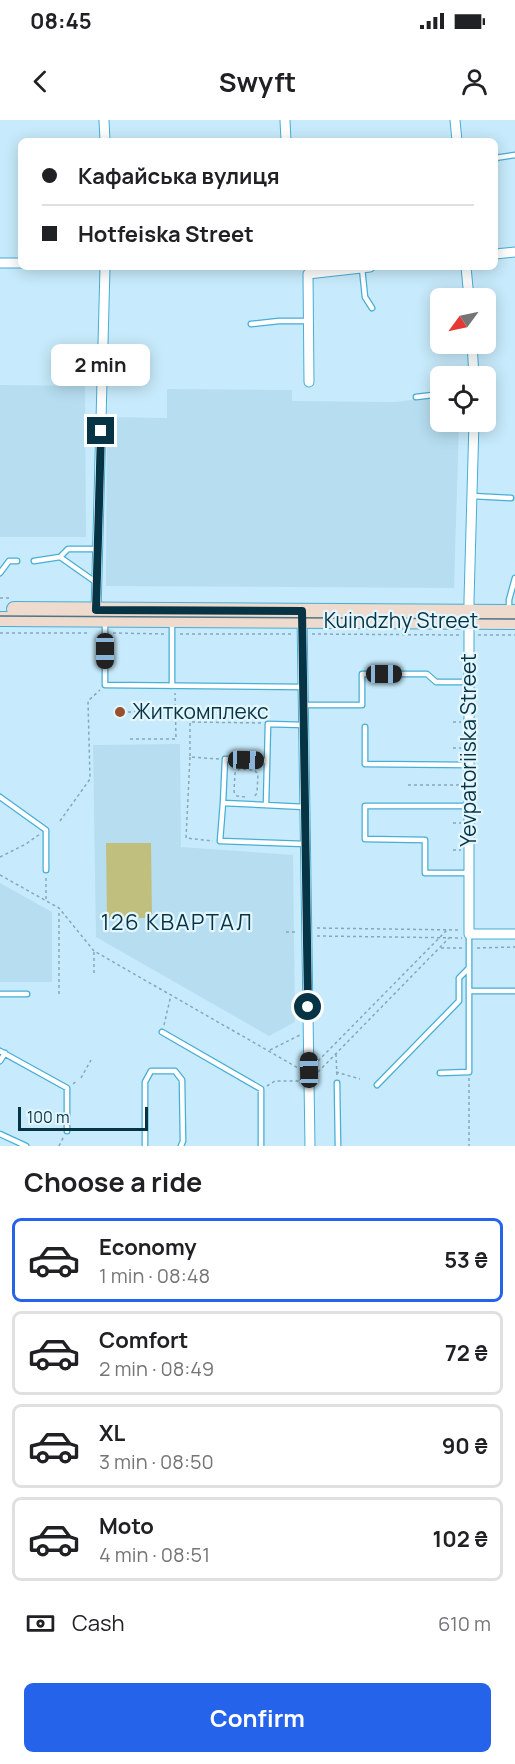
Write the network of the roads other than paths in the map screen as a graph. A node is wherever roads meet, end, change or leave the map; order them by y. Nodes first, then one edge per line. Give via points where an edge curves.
1 (104, 120) edge
2 (285, 120) edge
3 (455, 120) edge
4 (105, 138) edge
5 (286, 138) edge
6 (457, 138) edge
7 (515, 154) edge
8 (498, 157) edge
9 (515, 252) edge
10 (498, 254) edge
11 (0, 263) edge
12 (18, 263) edge
13 (105, 270) edge
14 (306, 270) edge
15 (366, 270) edge
16 (466, 270) edge
17 (468, 288) edge
18 (372, 308) dead end
19 (309, 321) junction
20 (250, 324) dead end
21 (309, 382) dead end
22 (430, 395) edge
23 (416, 397) dead end
24 (474, 432) edge
25 (472, 496) junction
26 (511, 498) dead end
27 (99, 549) junction
28 (60, 557) junction
29 (17, 561) dead end
30 (34, 561) dead end
31 (0, 573) edge
32 (515, 578) edge
33 (98, 584) junction
34 (0, 609) edge
35 (100, 615) junction
36 (302, 616) junction
37 (468, 617) junction
38 (512, 617) edge
39 (0, 619) edge
40 (172, 621) junction
41 (468, 682) junction
42 (173, 686) junction
43 (303, 687) junction
44 (304, 705) junction
45 (304, 725) junction
46 (365, 727) dead end
47 (267, 761) junction
48 (469, 765) junction
49 (0, 797) edge
50 (223, 803) junction
51 (266, 805) junction
52 (469, 806) junction
53 (305, 807) junction
54 (306, 844) junction
55 (46, 870) road end
56 (469, 873) junction
57 (469, 934) junction
58 (515, 934) edge
59 (469, 968) junction
60 (469, 991) junction
61 (515, 991) edge
62 (0, 994) edge
63 (27, 994) dead end
64 (162, 1032) road end
65 (2, 1052) edge
66 (0, 1061) edge
67 (440, 1072) dead end
68 (337, 1083) road end
69 (377, 1085) dead end
70 (67, 1131) road end
71 (0, 1134) edge
72 (26, 1146) edge
73 (145, 1146) edge
74 (181, 1146) edge
75 (261, 1146) edge
76 (310, 1146) edge
77 (338, 1146) edge

1 - 4 street
2 - 5 street
3 - 6 street
7 - 8 lane
9 - 10 street
11 - 12 street
13 - 27 street
14 - 19 street
15 - 18 lane via 365,297
16 - 17 street
19 - 20 lane
19 - 21 street
22 - 23 lane
24 - 25 street, Yevpatoriiska Street
25 - 26 lane
25 - 37 street, Yevpatoriiska Street
27 - 28 lane via 68,549
27 - 33 street
28 - 30 lane
28 - 33 lane
29 - 31 lane via 9,561
32 - 38 lane via 509,600
33 - 35 street
34 - 35 main road, Kuindzhy Street
35 - 39 main road, Kuindzhy Street
35 - 40 main road, Kuindzhy Street
35 - 42 lane via 105,685
36 - 37 main road, Kuindzhy Street
36 - 40 main road, Kuindzhy Street
36 - 43 street
37 - 38 main road, Kuindzhy Street
37 - 41 street, Yevpatoriiska Street
40 - 42 lane
41 - 44 lane via 436,682 427,674 363,674 362,705
41 - 48 street, Yevpatoriiska Street
42 - 43 lane
43 - 44 street
44 - 45 street
45 - 47 lane via 268,724
45 - 53 street
46 - 48 lane via 365,764
47 - 50 lane via 225,759
47 - 51 lane
48 - 52 street, Yevpatoriiska Street
49 - 55 lane via 46,830
50 - 51 lane
50 - 54 lane via 220,841
51 - 53 lane
52 - 56 street, Yevpatoriiska Street
52 - 56 lane via 365,806 365,840 426,840 425,873
53 - 54 street
54 - 76 street
56 - 57 street, Yevpatoriiska Street
57 - 58 street
57 - 59 lane
59 - 60 lane
59 - 69 lane via 459,978 459,1001
60 - 61 lane
60 - 67 lane via 469,1072
62 - 63 lane
64 - 75 lane via 261,1089
65 - 66 lane
65 - 70 lane via 67,1088
68 - 77 lane
71 - 72 lane
73 - 74 lane via 145,1082 151,1071 175,1071 182,1080

